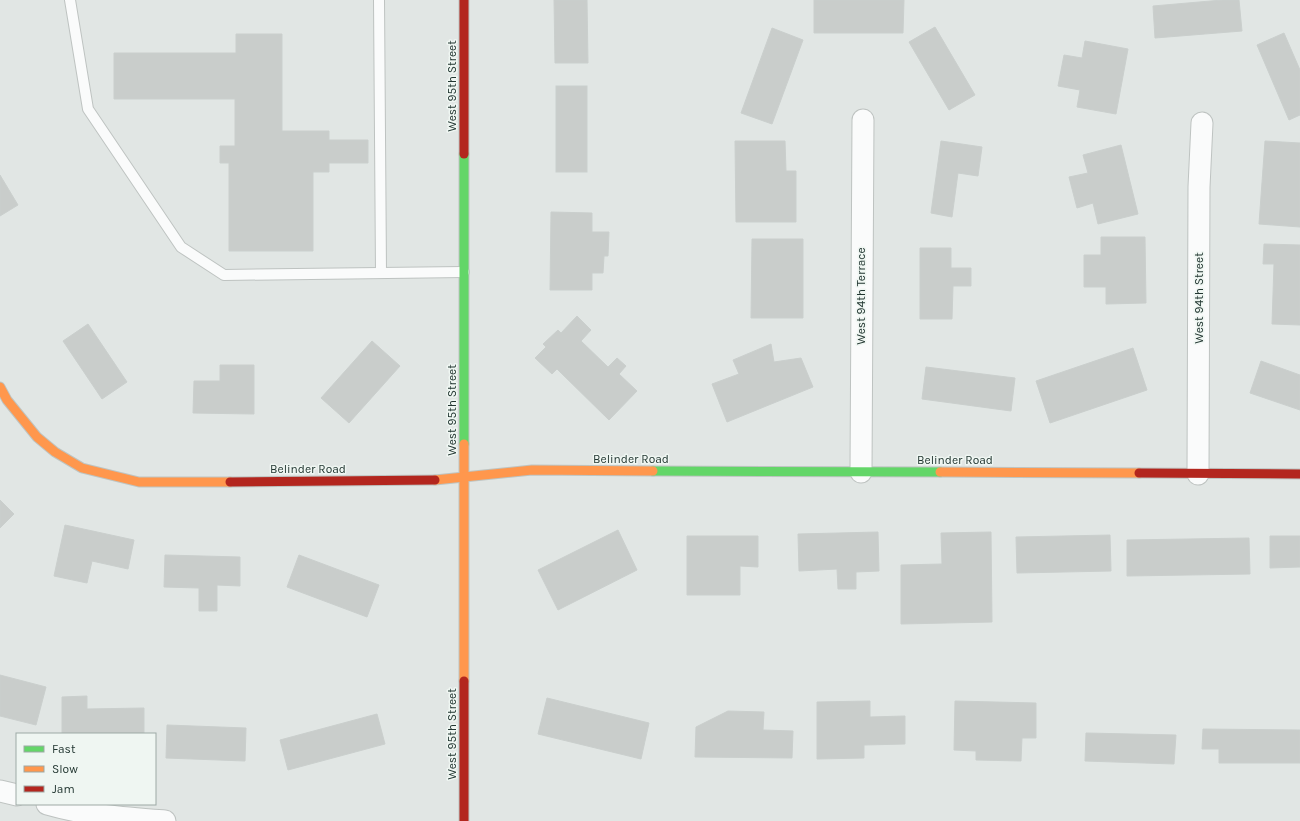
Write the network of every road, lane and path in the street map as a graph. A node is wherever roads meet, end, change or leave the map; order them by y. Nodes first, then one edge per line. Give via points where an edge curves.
1 (70, 0) edge
2 (379, 0) edge
3 (464, 0) edge
4 (862, 120) dead end
5 (1202, 123) dead end
6 (464, 272) junction
7 (381, 273) junction
8 (0, 387) edge
9 (861, 472) junction
10 (1198, 474) junction
11 (1300, 474) edge
12 (464, 478) junction
13 (0, 790) edge
14 (16, 795) edge
15 (51, 805) edge
16 (165, 821) edge
17 (464, 821) edge

1 - 7 lane via 88,109 181,247 224,275
2 - 7 lane
3 - 6 street, West 95th Street
4 - 9 street, West 94th Terrace
5 - 10 street, West 94th Street via 1199,195
6 - 7 lane
6 - 12 street, West 95th Street
8 - 12 street, Belinder Road via 7,400 37,437 55,452 82,468 139,482 424,481
9 - 10 street, Belinder Road
9 - 12 street, Belinder Road via 532,470
10 - 11 street, Belinder Road
12 - 17 street, West 95th Street
13 - 14 street
15 - 16 street via 124,818

